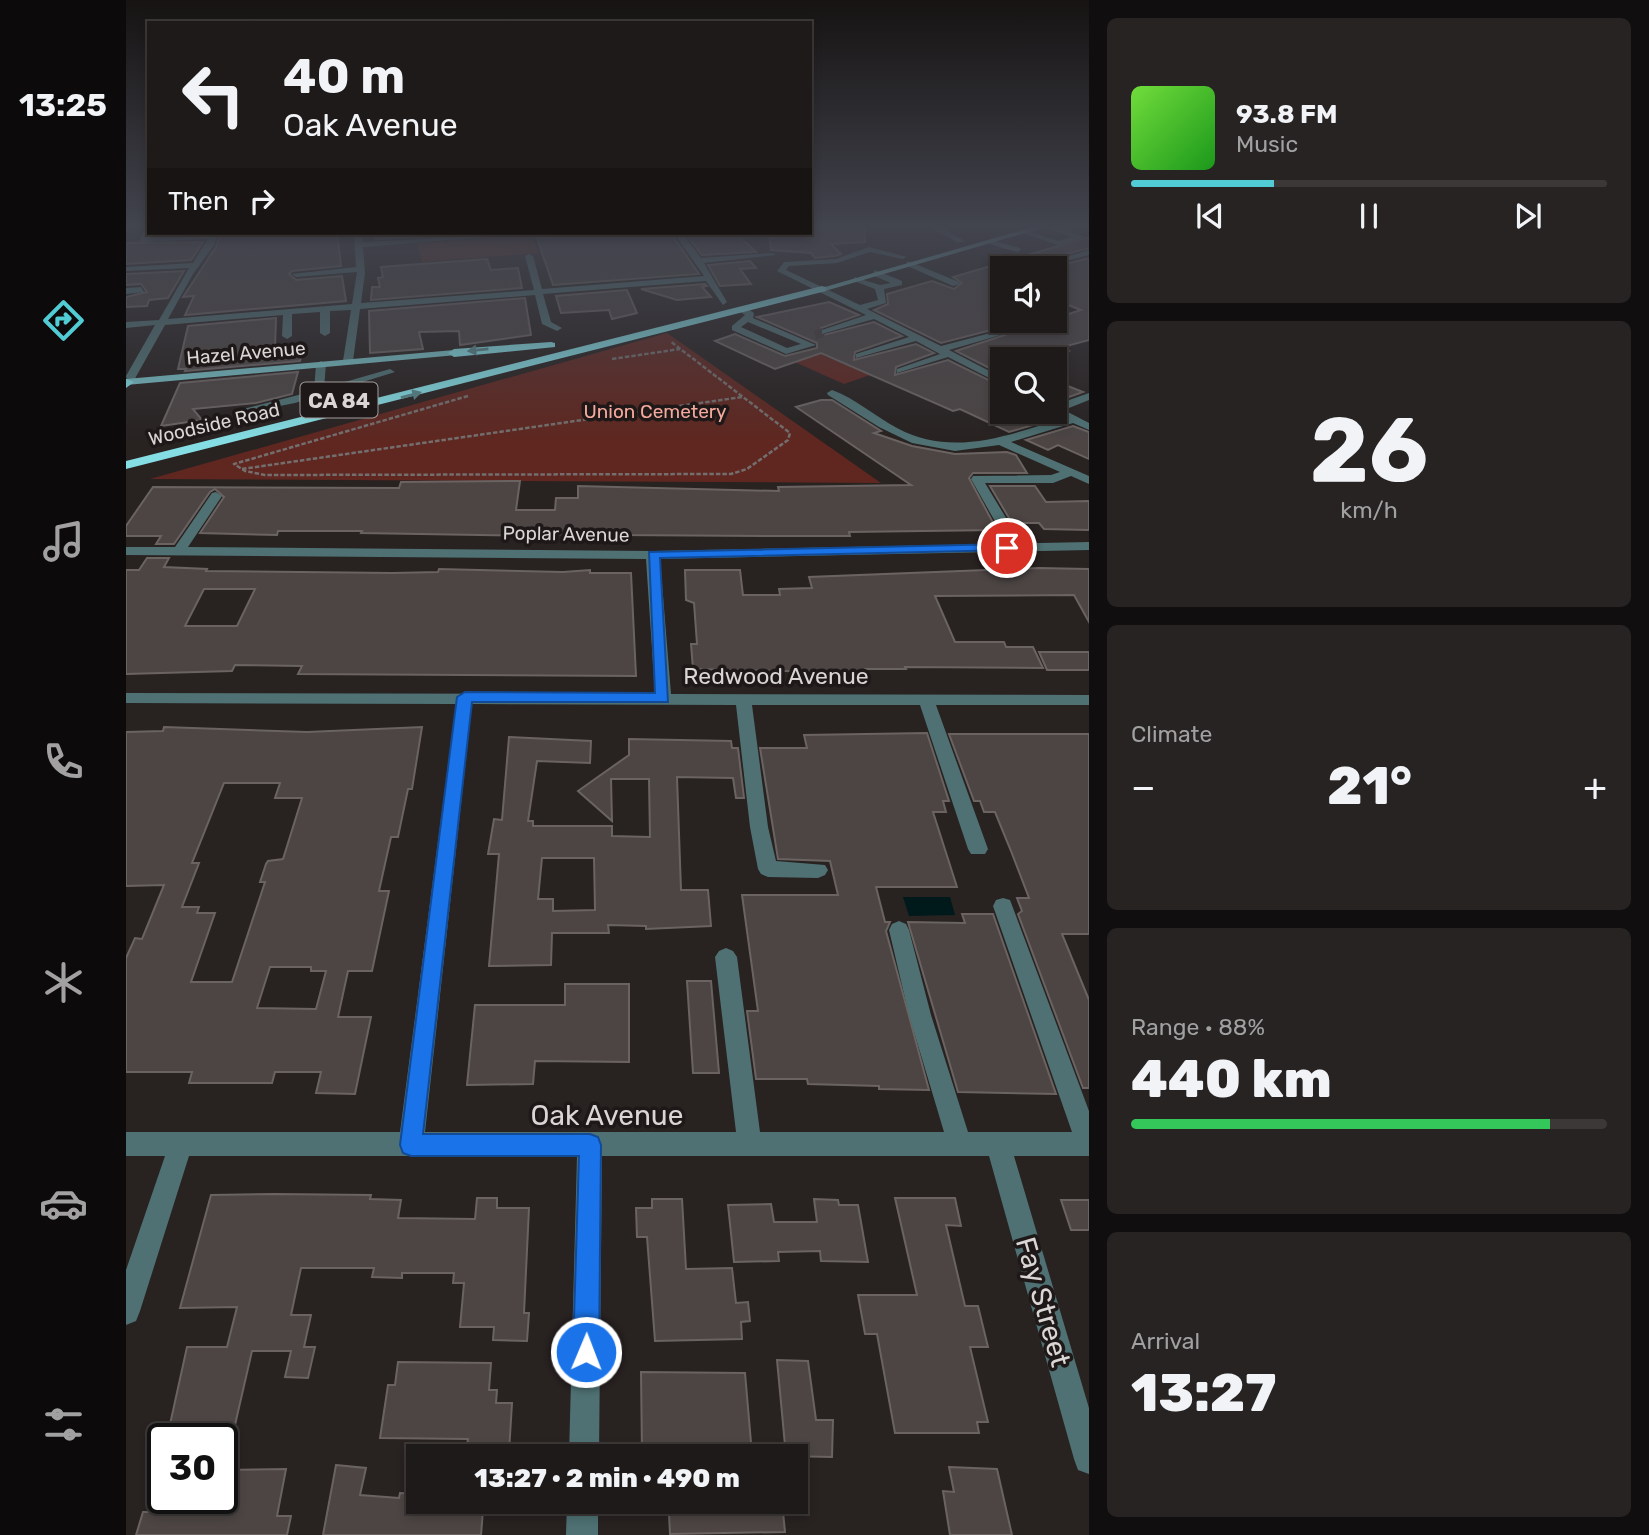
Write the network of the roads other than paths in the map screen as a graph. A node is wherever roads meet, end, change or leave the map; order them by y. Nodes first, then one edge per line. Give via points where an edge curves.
1 (177, 299) edge
2 (356, 299) edge
3 (457, 299) edge
4 (540, 299) edge
5 (721, 299) edge
6 (738, 299) edge
7 (792, 299) edge
8 (841, 299) edge
9 (882, 299) edge
10 (723, 302) junction
11 (354, 307) junction
12 (859, 308) junction
13 (325, 309) junction
14 (288, 312) junction
15 (745, 314) junction
16 (874, 316) junction
17 (163, 322) junction
18 (636, 323) dead end
19 (126, 325) edge
20 (557, 328) dead end
21 (605, 331) dead end
22 (325, 332) dead end
23 (1003, 333) edge
24 (287, 336) dead end
25 (817, 337) junction
26 (916, 338) junction
27 (551, 345) junction
28 (454, 352) joint
29 (943, 352) junction
30 (859, 356) dead end
31 (348, 361) junction
32 (321, 364) junction
33 (901, 371) dead end
34 (390, 372) dead end
35 (990, 376) edge
36 (128, 377) edge
37 (319, 391) junction
38 (832, 393) dead end
39 (1089, 396) edge
40 (1067, 404) edge
41 (244, 410) dead end
42 (1067, 415) edge
43 (321, 418) junction
44 (1074, 419) junction
45 (1088, 426) edge
46 (999, 441) junction
47 (126, 452) edge
48 (126, 465) edge
49 (1071, 472) junction
50 (126, 477) edge
51 (1089, 480) edge
52 (216, 496) dead end
53 (1010, 536) dead end
54 (1089, 546) edge
55 (126, 551) edge
56 (179, 551) junction
57 (653, 555) junction
58 (465, 697) junction
59 (126, 698) edge
60 (663, 698) junction
61 (743, 698) junction
62 (926, 699) junction
63 (1089, 700) edge
64 (978, 849) dead end
65 (818, 870) dead end
66 (1003, 906) dead end
67 (899, 930) dead end
68 (726, 957) dead end
69 (126, 1144) edge
70 (181, 1144) junction
71 (1089, 1144) edge
72 (411, 1145) junction
73 (590, 1145) junction
74 (750, 1145) junction
75 (960, 1145) junction
76 (998, 1145) junction
77 (126, 1311) edge
78 (584, 1444) edge
79 (1089, 1459) edge
80 (583, 1514) edge
81 (582, 1535) edge

1 - 17 street
2 - 11 street
3 - 11 street
4 - 20 street via 547,324
5 - 10 street
6 - 10 highway, Woodside Road / CA 84
7 - 15 highway, Woodside Road / CA 84
8 - 12 street
9 - 12 street
10 - 18 highway, Woodside Road / CA 84
11 - 13 street
11 - 31 street
12 - 16 street
13 - 14 street
13 - 22 street
14 - 17 street
14 - 24 street
15 - 25 street via 800,340
15 - 25 street via 735,328 786,351
43 -> 15 highway, Woodside Road / CA 84
16 - 25 street
16 - 26 street
17 - 19 street
17 - 36 street
21 - 27 highway, Woodside Road / CA 84
23 - 29 street
26 - 29 street
26 - 30 street
27 -> 28 highway
27 - 47 highway, Woodside Road / CA 84
28 - 31 main road, Hazel Avenue
29 - 33 street
29 - 35 street
31 - 32 main road, Hazel Avenue
32 - 36 main road, Hazel Avenue
32 - 37 street
34 - 37 street
37 - 41 street
38 - 46 street via 917,442 950,447
39 - 40 street
42 - 44 street
43 - 48 highway, Woodside Road / CA 84
43 - 50 highway
44 - 45 street
44 - 46 street
46 - 49 street
49 - 51 street
49 - 53 street via 1053,479 977,479
52 - 56 street
54 - 57 street, Poplar Avenue
55 - 56 street, Poplar Avenue
56 - 57 street, Poplar Avenue
57 - 60 street
58 - 59 street, Redwood Avenue
58 - 60 street, Redwood Avenue
58 - 72 street
60 - 61 street, Redwood Avenue
61 - 62 street, Redwood Avenue
61 - 65 street via 768,869
62 - 63 street, Redwood Avenue
62 - 64 street
66 - 71 street
67 - 75 street
68 - 74 street
69 - 70 street, Oak Avenue
70 - 72 street, Oak Avenue
70 - 77 street
71 - 76 street, Oak Avenue
72 - 73 street, Oak Avenue
73 - 74 street, Oak Avenue
73 - 78 street
74 - 75 street, Oak Avenue
75 - 76 street, Oak Avenue
76 - 79 street, Fay Street
80 - 81 street

